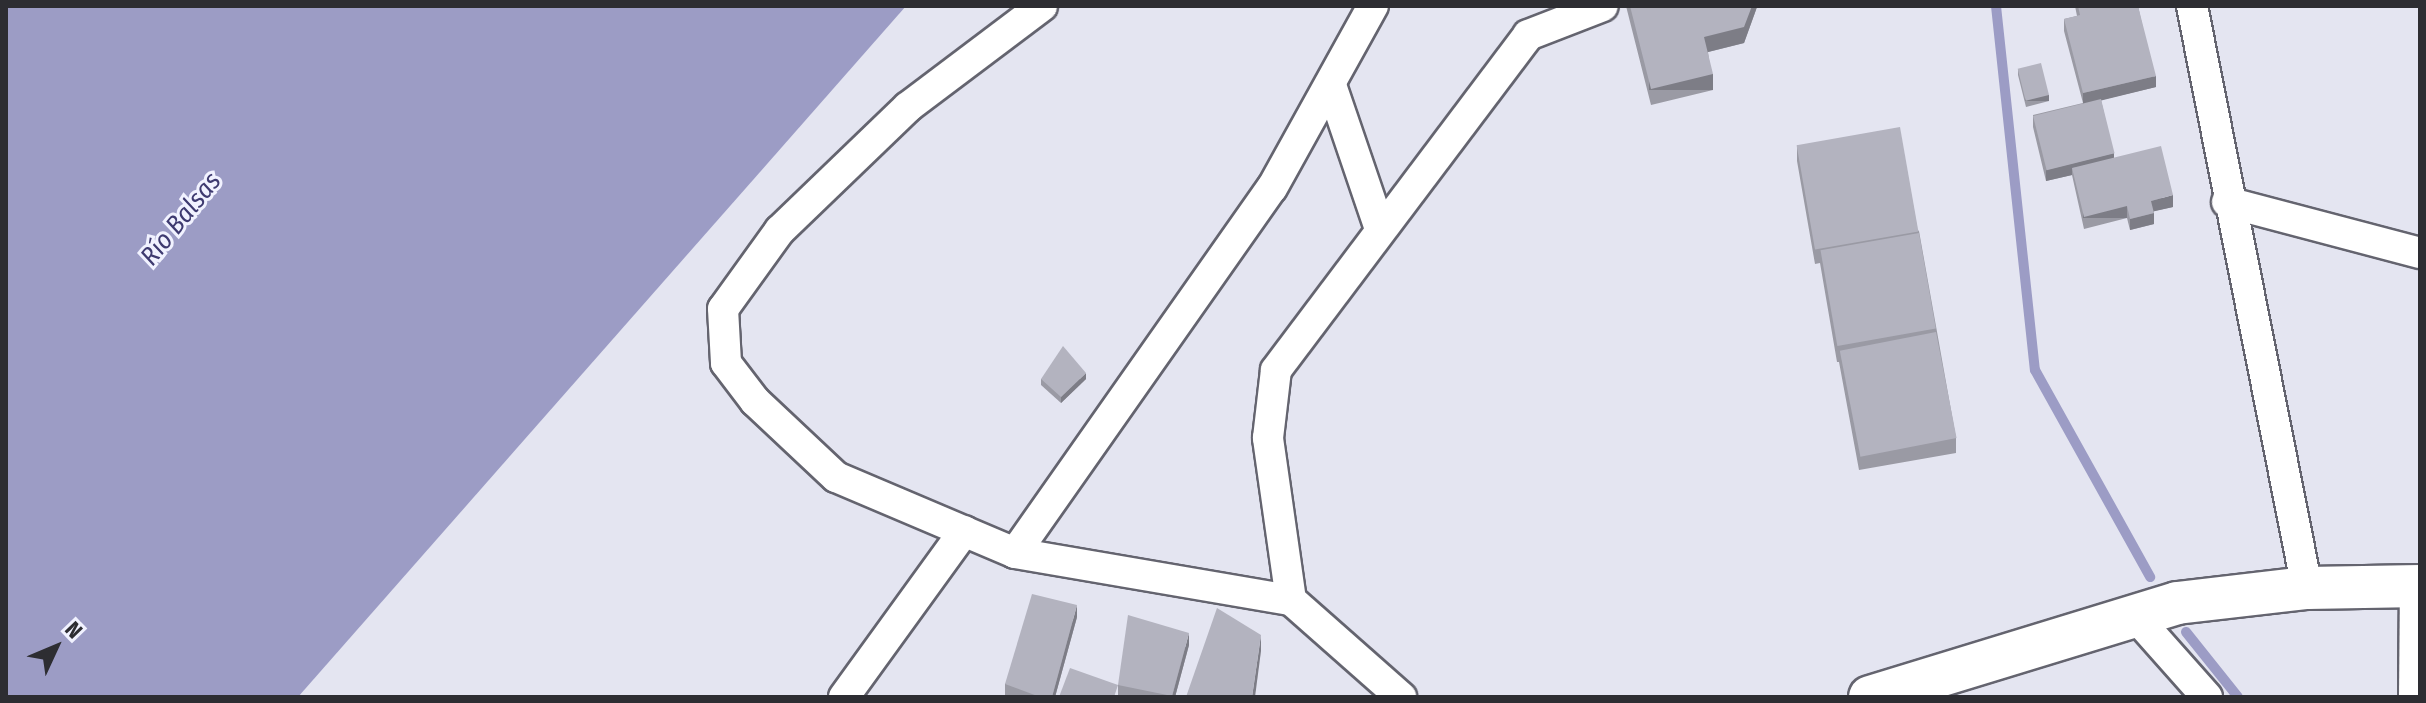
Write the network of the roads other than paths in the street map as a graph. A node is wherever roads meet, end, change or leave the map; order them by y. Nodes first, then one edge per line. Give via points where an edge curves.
1 (1042, 6) edge
2 (1373, 6) edge
3 (1603, 6) edge
4 (2192, 6) edge
5 (1331, 85) junction
6 (2227, 202) junction
7 (1380, 229) junction
8 (2420, 253) edge
9 (964, 531) junction
10 (1015, 553) junction
11 (2417, 586) edge
12 (2307, 588) junction
13 (1291, 600) junction
14 (2136, 617) junction
15 (1893, 694) edge
16 (844, 697) edge
17 (1401, 697) edge
18 (2207, 697) edge
19 (2414, 697) edge

1 - 9 street via 908,107 780,230 723,309 726,363 755,401 836,477
2 - 5 street
3 - 7 street via 1528,35
4 - 6 street
5 - 7 street
5 - 10 street via 1272,188
6 - 8 street
6 - 12 street
7 - 13 street via 1276,370 1268,438
9 - 10 street
9 - 16 street
10 - 13 street
11 - 12 street
11 - 19 street
12 - 14 street via 2177,603
13 - 17 street
14 - 15 street
14 - 18 street

